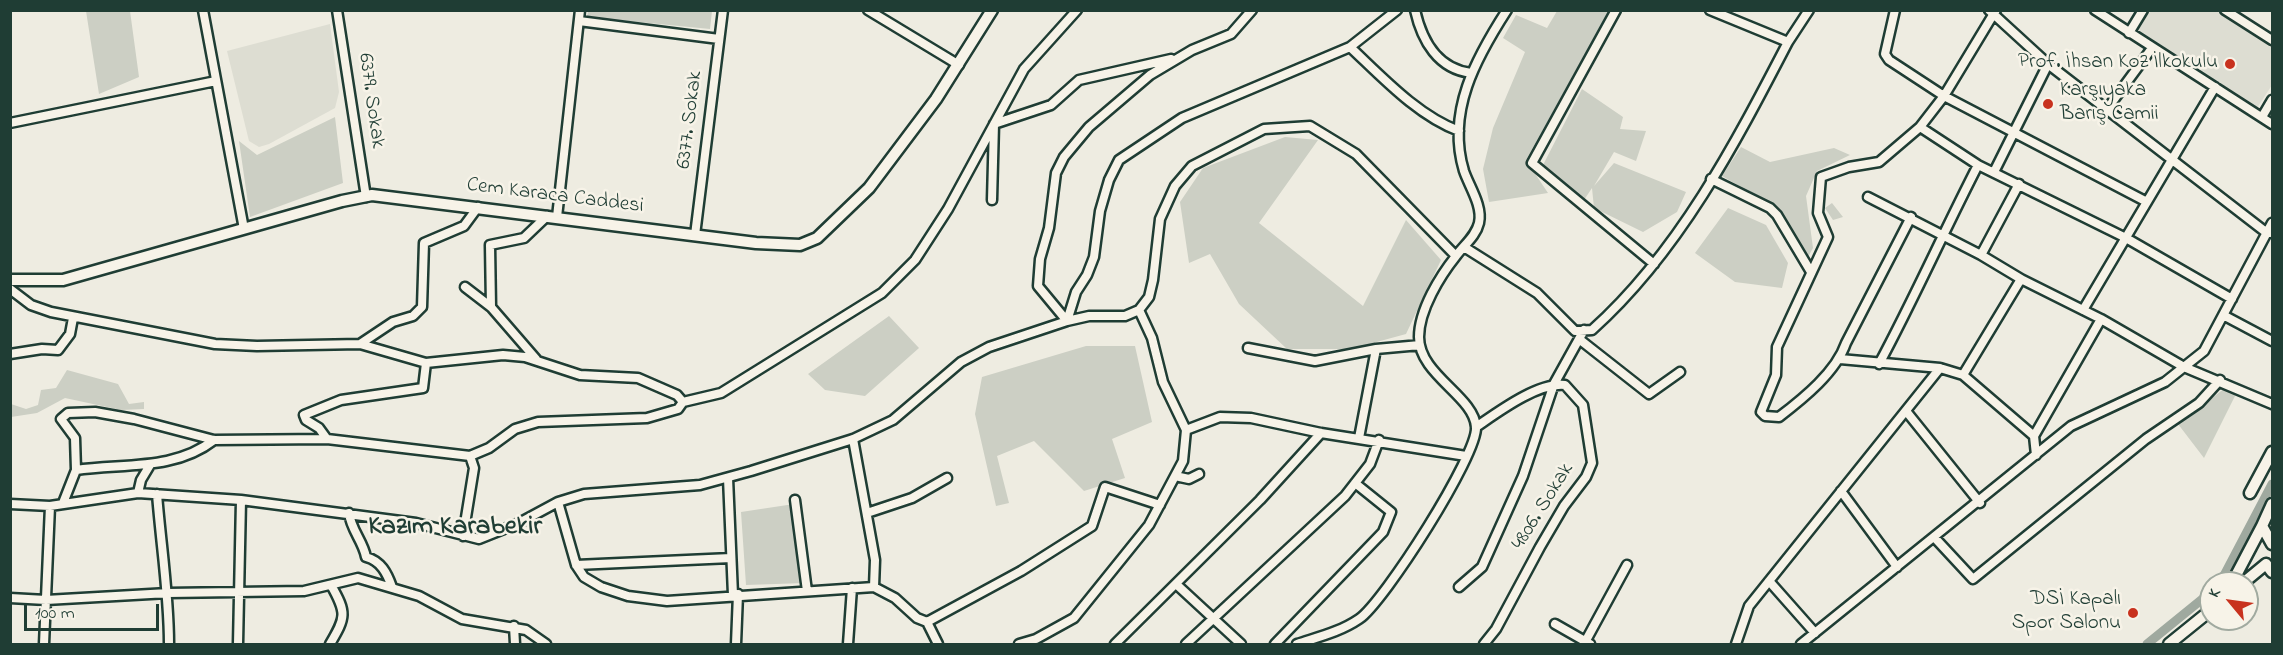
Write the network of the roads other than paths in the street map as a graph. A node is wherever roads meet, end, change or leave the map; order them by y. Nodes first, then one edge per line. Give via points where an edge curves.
1 (203, 10) edge
2 (338, 10) edge
3 (580, 10) edge
4 (723, 10) edge
5 (868, 10) edge
6 (992, 10) edge
7 (1077, 10) edge
8 (1252, 10) edge
9 (1397, 10) edge
10 (1415, 10) edge
11 (1507, 10) edge
12 (1616, 10) edge
13 (1710, 10) edge
14 (1809, 10) edge
15 (1895, 10) edge
16 (2096, 10) edge
17 (2144, 10) edge
18 (2225, 10) edge
19 (1993, 12) edge
20 (579, 21) junction
21 (2129, 33) junction
22 (719, 39) junction
23 (2272, 40) edge
24 (1788, 42) junction
25 (1350, 47) junction
26 (2152, 48) junction
27 (1180, 57) junction
28 (2048, 64) junction
29 (959, 65) junction
30 (1471, 73) junction
31 (216, 81) junction
32 (2215, 87) junction
33 (1944, 96) junction
34 (2272, 100) edge
35 (2107, 109) junction
36 (2262, 117) junction
37 (10, 123) edge
38 (994, 124) junction
39 (2272, 124) edge
40 (1920, 127) junction
41 (1459, 131) junction
42 (2014, 132) junction
43 (2172, 159) junction
44 (1978, 165) junction
45 (1994, 172) junction
46 (1712, 180) junction
47 (2019, 184) junction
48 (1868, 196) dead end
49 (366, 197) junction
50 (992, 200) dead end
51 (2147, 202) junction
52 (478, 207) junction
53 (552, 216) junction
54 (1911, 218) junction
55 (2272, 223) edge
56 (244, 229) junction
57 (2270, 233) edge
58 (695, 235) junction
59 (1942, 235) junction
60 (2126, 237) junction
61 (1464, 247) junction
62 (1981, 255) junction
63 (1456, 256) junction
64 (1654, 264) junction
65 (1811, 272) junction
66 (2021, 279) junction
67 (10, 280) edge
68 (465, 287) dead end
69 (10, 289) edge
70 (2232, 299) junction
71 (491, 308) junction
72 (1139, 310) junction
73 (2083, 310) junction
74 (2223, 315) junction
75 (74, 318) junction
76 (2101, 319) junction
77 (1067, 321) junction
78 (1584, 330) junction
79 (1579, 339) junction
80 (2272, 341) edge
81 (360, 344) junction
82 (1420, 345) junction
83 (1248, 348) dead end
84 (1376, 349) junction
85 (10, 354) edge
86 (1840, 360) junction
87 (538, 362) junction
88 (426, 363) junction
89 (1879, 364) junction
90 (2184, 367) junction
91 (1940, 368) junction
92 (1680, 372) dead end
93 (1963, 375) junction
94 (2220, 380) junction
95 (1554, 384) junction
96 (683, 402) junction
97 (2272, 404) edge
98 (1906, 411) junction
99 (1476, 427) junction
100 (1186, 430) junction
101 (1321, 432) junction
102 (2034, 436) junction
103 (1359, 438) junction
104 (327, 439) junction
105 (853, 439) junction
106 (214, 440) junction
107 (1379, 440) junction
108 (2272, 452) edge
109 (2036, 455) junction
110 (470, 456) junction
111 (1466, 456) junction
112 (150, 465) junction
113 (76, 470) junction
114 (1198, 474) dead end
115 (1175, 476) junction
116 (728, 478) junction
117 (947, 478) dead end
118 (1355, 483) junction
119 (1841, 491) junction
120 (138, 493) junction
121 (2250, 493) dead end
122 (157, 494) junction
123 (241, 500) junction
124 (795, 500) dead end
125 (558, 502) junction
126 (1980, 502) junction
127 (63, 503) junction
128 (10, 504) edge
129 (2272, 504) edge
130 (1160, 505) junction
131 (50, 506) junction
132 (349, 513) junction
133 (867, 513) junction
134 (2262, 526) junction
135 (463, 536) junction
136 (1934, 537) junction
137 (2272, 544) edge
138 (731, 558) junction
139 (576, 565) junction
140 (1627, 565) dead end
141 (1897, 567) junction
142 (2238, 571) edge
143 (2258, 571) edge
144 (2272, 572) edge
145 (1769, 580) junction
146 (1176, 584) junction
147 (332, 585) junction
148 (392, 587) junction
149 (874, 587) junction
150 (852, 588) junction
151 (1459, 588) dead end
152 (240, 590) junction
153 (807, 591) junction
154 (168, 593) junction
155 (736, 595) junction
156 (10, 598) edge
157 (46, 600) junction
158 (1215, 618) junction
159 (2199, 620) edge
160 (927, 622) junction
161 (1555, 624) dead end
162 (514, 626) junction
163 (1815, 633) junction
164 (1587, 644) edge
165 (44, 645) edge
166 (169, 645) edge
167 (238, 645) edge
168 (330, 645) edge
169 (515, 645) edge
170 (546, 645) edge
171 (736, 645) edge
172 (848, 645) edge
173 (938, 645) edge
174 (1019, 645) edge
175 (1115, 645) edge
176 (1186, 645) edge
177 (1241, 645) edge
178 (1275, 645) edge
179 (1297, 645) edge
180 (1484, 645) edge
181 (1736, 645) edge
182 (1801, 645) edge
183 (2169, 645) edge

1 - 31 street
2 - 49 street, 6379. Sokak
3 - 20 street
4 - 22 street, 6377. Sokak
5 - 29 street
6 - 29 street, Cem Karaca Caddesi
7 - 38 street via 1024,69
8 - 27 street via 1231,34
9 - 25 street
10 - 30 street via 1436,57 1455,71
11 - 30 street
12 - 64 street via 1532,163
13 - 24 street
14 - 24 street
15 - 33 street via 1886,54 1889,60
16 - 21 street
17 - 21 street
18 - 23 street
19 - 28 street
19 - 33 street
20 - 22 street
20 - 53 street
21 - 26 street
22 - 58 street, 6377. Sokak
24 - 46 street
25 - 41 street via 1443,125
25 - 77 street via 1182,118 1119,160 1108,180 1094,256
26 - 32 street
26 - 35 street
27 - 38 street via 1078,80 1051,105
27 - 77 street via 1150,75 1089,127 1056,173 1038,286
28 - 35 street
28 - 42 street
29 - 58 street, Cem Karaca Caddesi via 869,188 817,238 800,245
30 - 41 street
31 - 37 street
31 - 56 street
32 - 36 street
32 - 43 street
33 - 40 street
33 - 42 street
34 - 36 street
35 - 43 street
36 - 39 street
38 - 50 street
38 - 96 street via 915,260 882,293 721,393
40 - 44 street
40 - 65 street via 1879,162 1821,177 1818,213 1828,237
41 - 61 street via 1464,171 1480,221
42 - 45 street
42 - 51 street
43 - 51 street
43 - 57 street
44 - 45 street
44 - 59 street
45 - 47 street
46 - 64 street
46 - 65 street via 1777,214
47 - 60 street
47 - 62 street
48 - 54 street
49 - 52 street, Cem Karaca Caddesi
49 - 56 street, Cem Karaca Caddesi
51 - 60 street
52 - 53 street, Cem Karaca Caddesi
52 - 81 street via 464,226 424,243 422,307 413,316 393,322
53 - 58 street, Cem Karaca Caddesi
53 - 71 street via 524,238 490,245
54 - 59 street
54 - 86 street
55 - 57 street
56 - 67 street, Cem Karaca Caddesi via 63,280
57 - 70 street
59 - 62 street
59 - 89 street via 1916,296
60 - 70 street
60 - 73 street
61 - 63 street
61 - 78 street via 1537,293 1575,331
62 - 66 street
63 - 72 street via 1356,154 1310,126 1264,129 1192,166 1175,186 1160,219 1154,280 1149,297
63 - 82 street via 1431,298 1422,321
64 - 78 street via 1607,316 1592,330
65 - 86 street via 1777,347 1776,375 1761,412 1772,419 1779,417
66 - 73 street
66 - 93 street
68 - 71 street
69 - 75 street via 31,305
70 - 74 street
71 - 87 street
72 - 77 street via 1125,316 1089,316
72 - 100 street via 1152,338 1163,382
73 - 76 street
74 - 80 street
74 - 90 street via 2204,351
75 - 81 street via 215,344
75 - 85 street via 70,334 58,350
76 - 90 street
76 - 102 street
77 - 105 street via 989,347 961,362 893,420
78 - 79 street
79 - 92 street via 1649,394
79 - 95 street
81 - 88 street
82 - 84 street
82 - 99 street via 1422,356 1471,412
83 - 84 street via 1315,361
84 - 103 street
86 - 89 street
87 - 88 street via 503,355
87 - 96 street via 580,375 638,378 677,395
88 - 104 street via 423,388 341,400 304,415
89 - 91 street
90 - 94 street
90 - 109 street via 2165,382 2071,426
91 - 93 street
91 - 98 street
93 - 102 street
94 - 97 street
94 - 136 street via 2199,403 2146,439 1973,579
95 - 99 street via 1503,408
95 - 151 street via 1523,476 1482,567
95 - 180 street, 4806. Sokak via 1565,385 1583,405 1592,463
96 - 110 street via 678,409 647,418 538,422 515,429
98 - 119 street
98 - 126 street
99 - 111 street
100 - 101 street via 1220,417 1251,418
100 - 115 street via 1183,461
101 - 103 street
101 - 146 street
102 - 109 street
103 - 107 street
104 - 106 street
104 - 110 street
105 - 116 street
105 - 133 street
106 - 112 street via 187,457
106 - 113 street via 134,419 95,412 68,413 62,419 75,438
107 - 111 street
107 - 118 street via 1370,464
108 - 121 street
109 - 126 street
110 - 135 street via 474,468
111 - 179 street via 1438,511 1377,600 1360,618
112 - 113 street
112 - 120 street
113 - 127 street
114 - 115 street via 1189,479
115 - 130 street
116 - 125 street via 700,485 618,489
116 - 138 street
117 - 133 street via 912,498
118 - 158 street via 1346,496
118 - 178 street via 1391,512 1383,532
119 - 141 street
119 - 145 street
120 - 122 street
120 - 127 street
122 - 123 street
122 - 154 street
123 - 132 street
123 - 152 street
124 - 153 street
125 - 135 street via 478,539
125 - 139 street
126 - 136 street
127 - 131 street
128 - 131 street
129 - 134 street
130 - 160 street via 1105,487 1092,526 1021,571
130 - 174 street via 1126,556 1074,618
131 - 157 street
132 - 135 street via 416,523
132 - 148 street via 351,527 366,557 374,559 387,572
133 - 149 street via 876,560
134 - 137 street
134 - 142 street
136 - 141 street
138 - 139 street
138 - 155 street
139 - 155 street via 600,587 628,596 667,601
140 - 164 street
141 - 163 street
143 - 144 street via 2266,564
145 - 163 street
145 - 181 street via 1749,606
146 - 158 street
146 - 175 street
147 - 148 street via 358,578
147 - 152 street via 304,591
147 - 168 street via 344,608 342,622
148 - 162 street via 419,596 462,619
149 - 150 street
149 - 160 street
150 - 153 street
150 - 172 street
152 - 154 street
152 - 167 street
153 - 155 street
154 - 157 street
154 - 166 street
155 - 171 street
156 - 157 street
157 - 165 street
158 - 176 street
158 - 177 street
159 - 183 street
160 - 173 street
161 - 164 street
162 - 169 street
162 - 170 street
163 - 182 street

